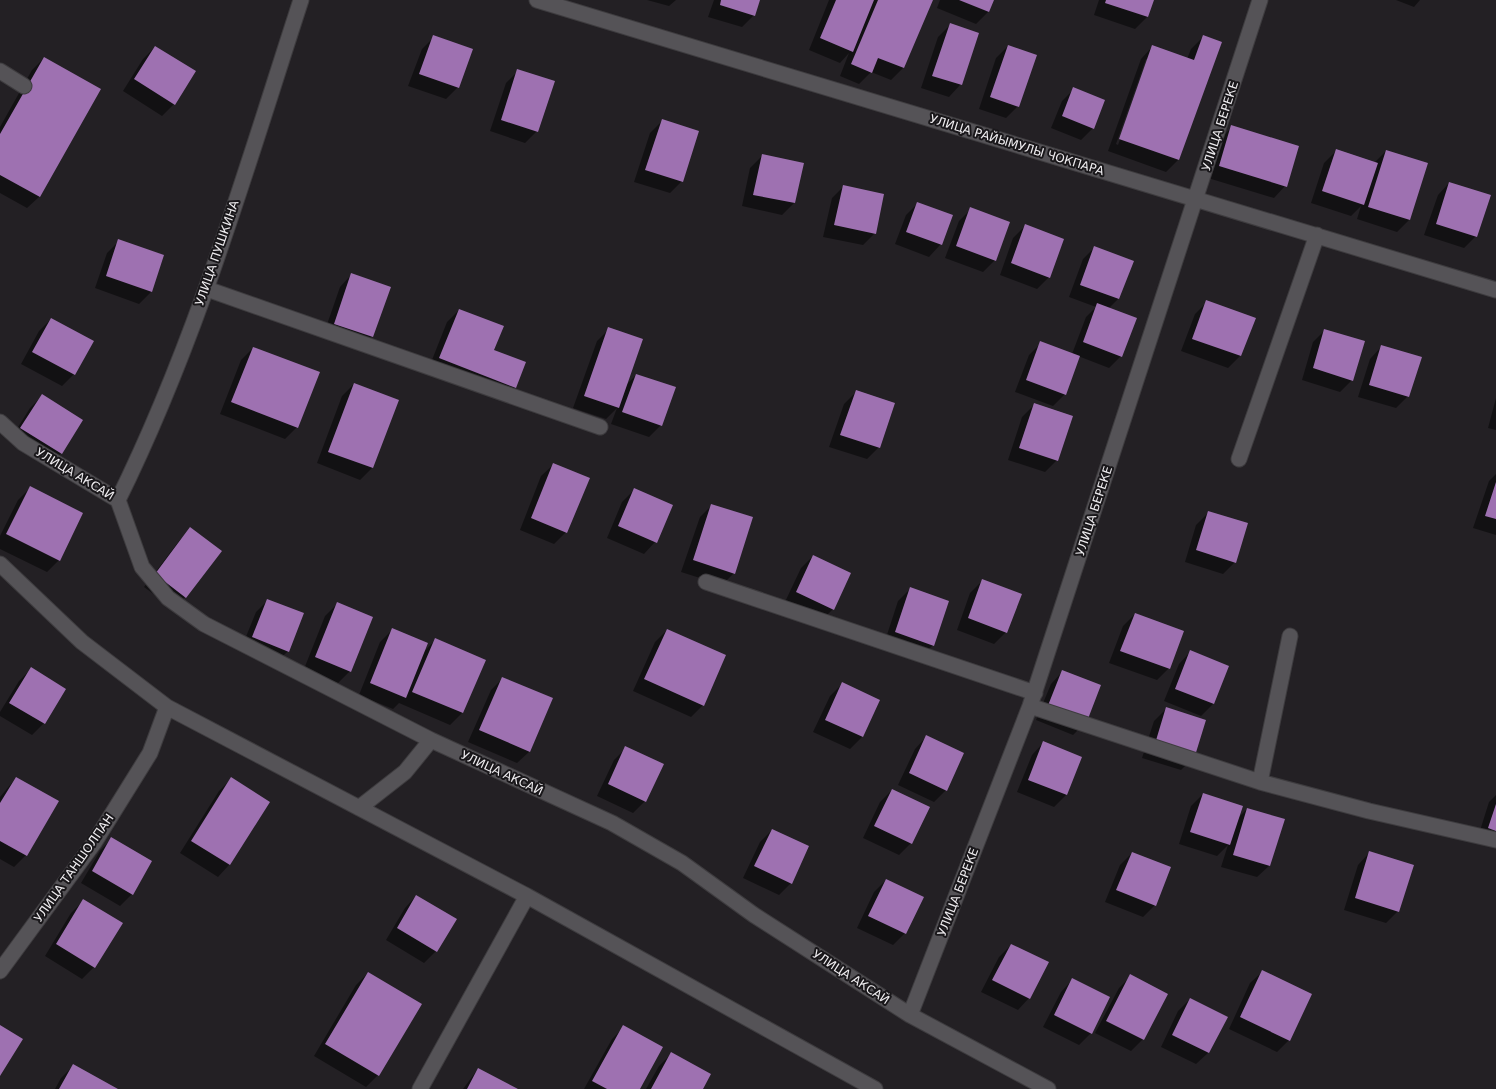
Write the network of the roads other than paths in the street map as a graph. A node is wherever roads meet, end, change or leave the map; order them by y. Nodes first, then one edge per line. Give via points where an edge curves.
1 (300, 0) edge
2 (537, 0) edge
3 (1260, 0) edge
4 (0, 71) edge
5 (24, 86) dead end
6 (1196, 199) junction
7 (1317, 235) junction
8 (206, 288) junction
9 (1496, 290) edge
10 (0, 422) edge
11 (600, 427) dead end
12 (1239, 459) dead end
13 (118, 500) junction
14 (0, 564) edge
15 (706, 582) dead end
16 (1290, 636) dead end
17 (1032, 700) junction
18 (167, 707) junction
19 (431, 740) junction
20 (1260, 782) junction
21 (359, 808) junction
22 (1496, 840) edge
23 (527, 896) junction
24 (0, 971) edge
25 (910, 1015) junction
26 (420, 1089) edge
27 (875, 1089) edge
28 (1048, 1089) edge

1 - 8 street, УЛИЦА ПУШКИНА
2 - 6 street, УЛИЦА РАЙЫМУЛЫ ЧОКПАРА
3 - 6 street, УЛИЦА БЕРЕКЕ
4 - 5 street
6 - 7 street, УЛИЦА РАЙЫМУЛЫ ЧОКПАРА
6 - 17 street, УЛИЦА БЕРЕКЕ
7 - 9 street, УЛИЦА РАЙЫМУЛЫ ЧОКПАРА
7 - 12 street
8 - 11 street
8 - 13 street, УЛИЦА ПУШКИНА via 149,437
10 - 13 street, УЛИЦА АКСАЙ via 23,443
13 - 19 street, УЛИЦА АКСАЙ via 142,567 168,598 204,624
14 - 18 street via 82,642
15 - 17 street
16 - 20 street
17 - 20 street
17 - 25 street, УЛИЦА БЕРЕКЕ
18 - 21 street
18 - 24 street, УЛИЦА ТАНШОЛПАН via 150,753 94,843
19 - 21 street via 406,772
19 - 25 street, УЛИЦА АКСАЙ via 612,823 682,862 754,915
20 - 22 street
21 - 23 street
23 - 26 street
23 - 27 street
25 - 28 street, УЛИЦА АКСАЙ

